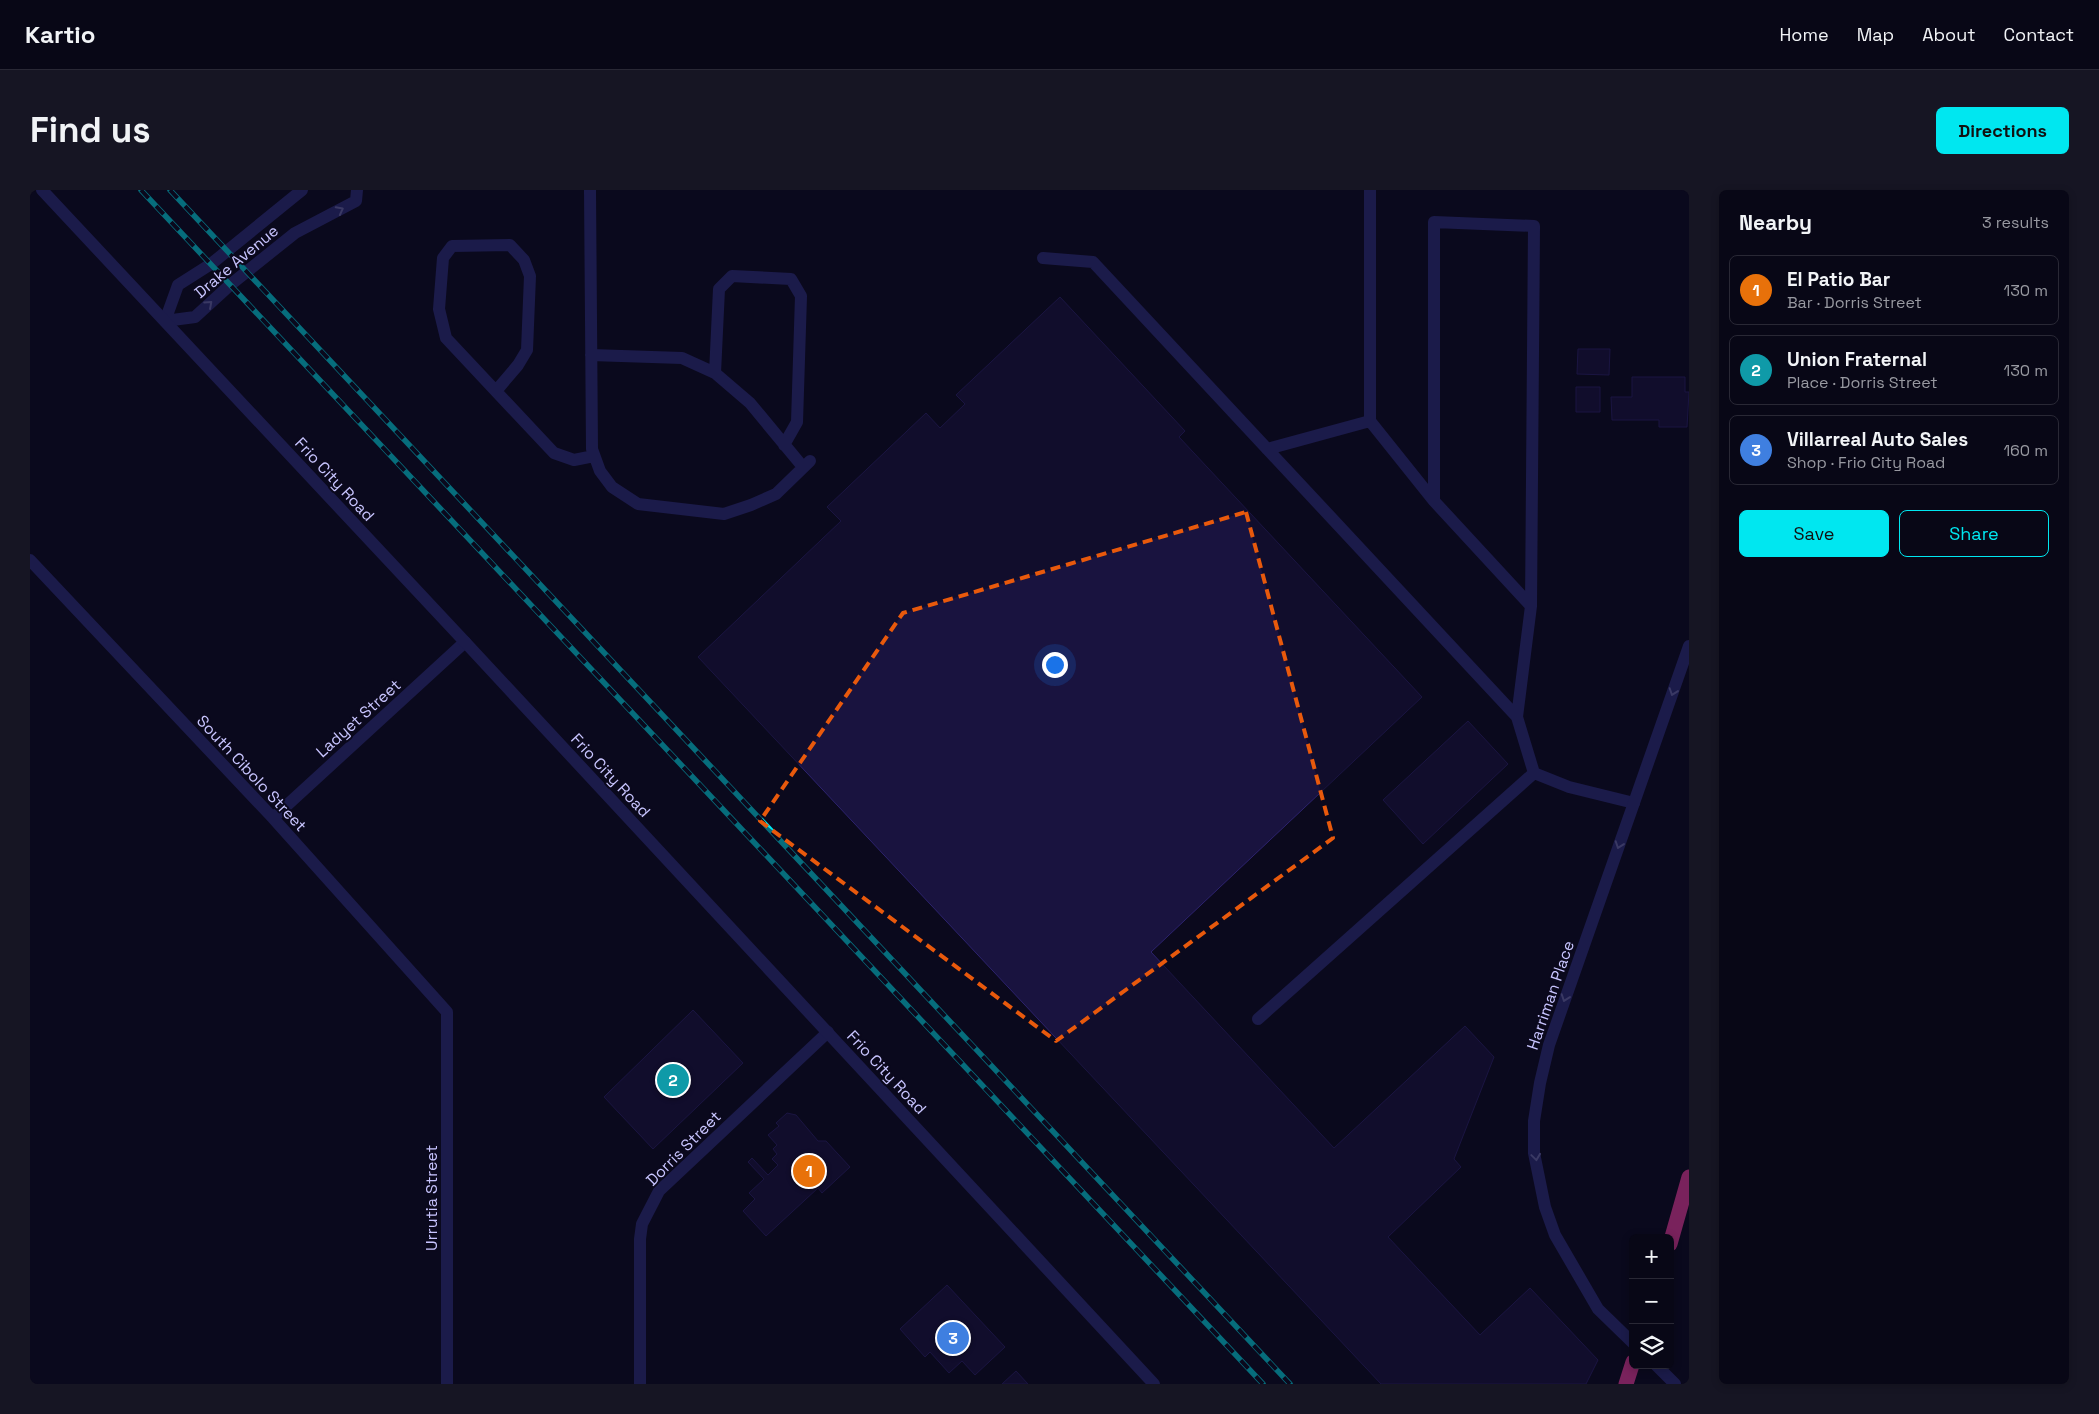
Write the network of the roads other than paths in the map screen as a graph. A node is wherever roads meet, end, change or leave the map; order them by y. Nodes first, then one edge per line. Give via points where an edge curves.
1 (42, 190) edge
2 (302, 190) edge
3 (357, 190) edge
4 (590, 190) edge
5 (1370, 190) edge
6 (1043, 258) dead end
7 (165, 321) junction
8 (591, 355) junction
9 (715, 373) junction
10 (496, 391) junction
11 (1370, 421) junction
12 (784, 444) junction
13 (1268, 449) junction
14 (594, 456) junction
15 (1434, 501) junction
16 (30, 560) edge
17 (1531, 606) junction
18 (465, 642) junction
19 (1689, 646) edge
20 (1517, 717) junction
21 (1534, 773) junction
22 (1634, 803) junction
23 (273, 818) junction
24 (447, 1012) joint
25 (1258, 1019) dead end
26 (828, 1032) junction
27 (1689, 1177) edge
28 (1673, 1234) edge
29 (1629, 1339) edge
30 (1631, 1369) edge
31 (1660, 1369) edge
32 (447, 1384) edge
33 (640, 1384) edge
34 (1154, 1384) edge
35 (1626, 1384) edge
36 (1675, 1384) edge

1 - 7 street, Frio City Road
2 - 7 street, Drake Avenue via 211,264 178,285
7 -> 3 street, Drake Avenue via 195,316 295,233 356,201
4 - 8 street
5 - 11 street
6 - 13 street via 1093,262
7 - 18 street, Frio City Road
8 - 9 street via 682,358
8 - 14 street
9 - 12 street via 750,403
9 - 12 street via 719,289 732,276 790,279 801,296 798,412 797,422
10 - 10 street via 446,338 439,309 443,258 452,246 510,245 524,260 530,276 527,350
10 - 14 street via 554,453 574,460
11 - 13 street
11 - 15 street
12 - 14 street via 807,464 776,494 724,514 638,504 612,487 600,472
13 - 20 street
15 - 17 street
15 - 17 street via 1434,222 1534,226
16 - 23 street, South Cibolo Street
17 - 20 street
18 - 23 street, Ladyet Street
18 - 26 street, Frio City Road
19 -> 22 street, Harriman Place
20 - 21 street
21 - 22 street via 1569,787
21 - 25 street
22 -> 29 street, Harriman Place via 1549,1045 1534,1121 1534,1153 1545,1207 1555,1235 1598,1309
23 - 24 street, South Cibolo Street
24 - 32 street, Urrutia Street
26 - 33 street, Dorris Street via 659,1191 642,1224 640,1239
26 - 34 street, Frio City Road
27 - 28 highway
30 - 35 highway
31 - 36 street

